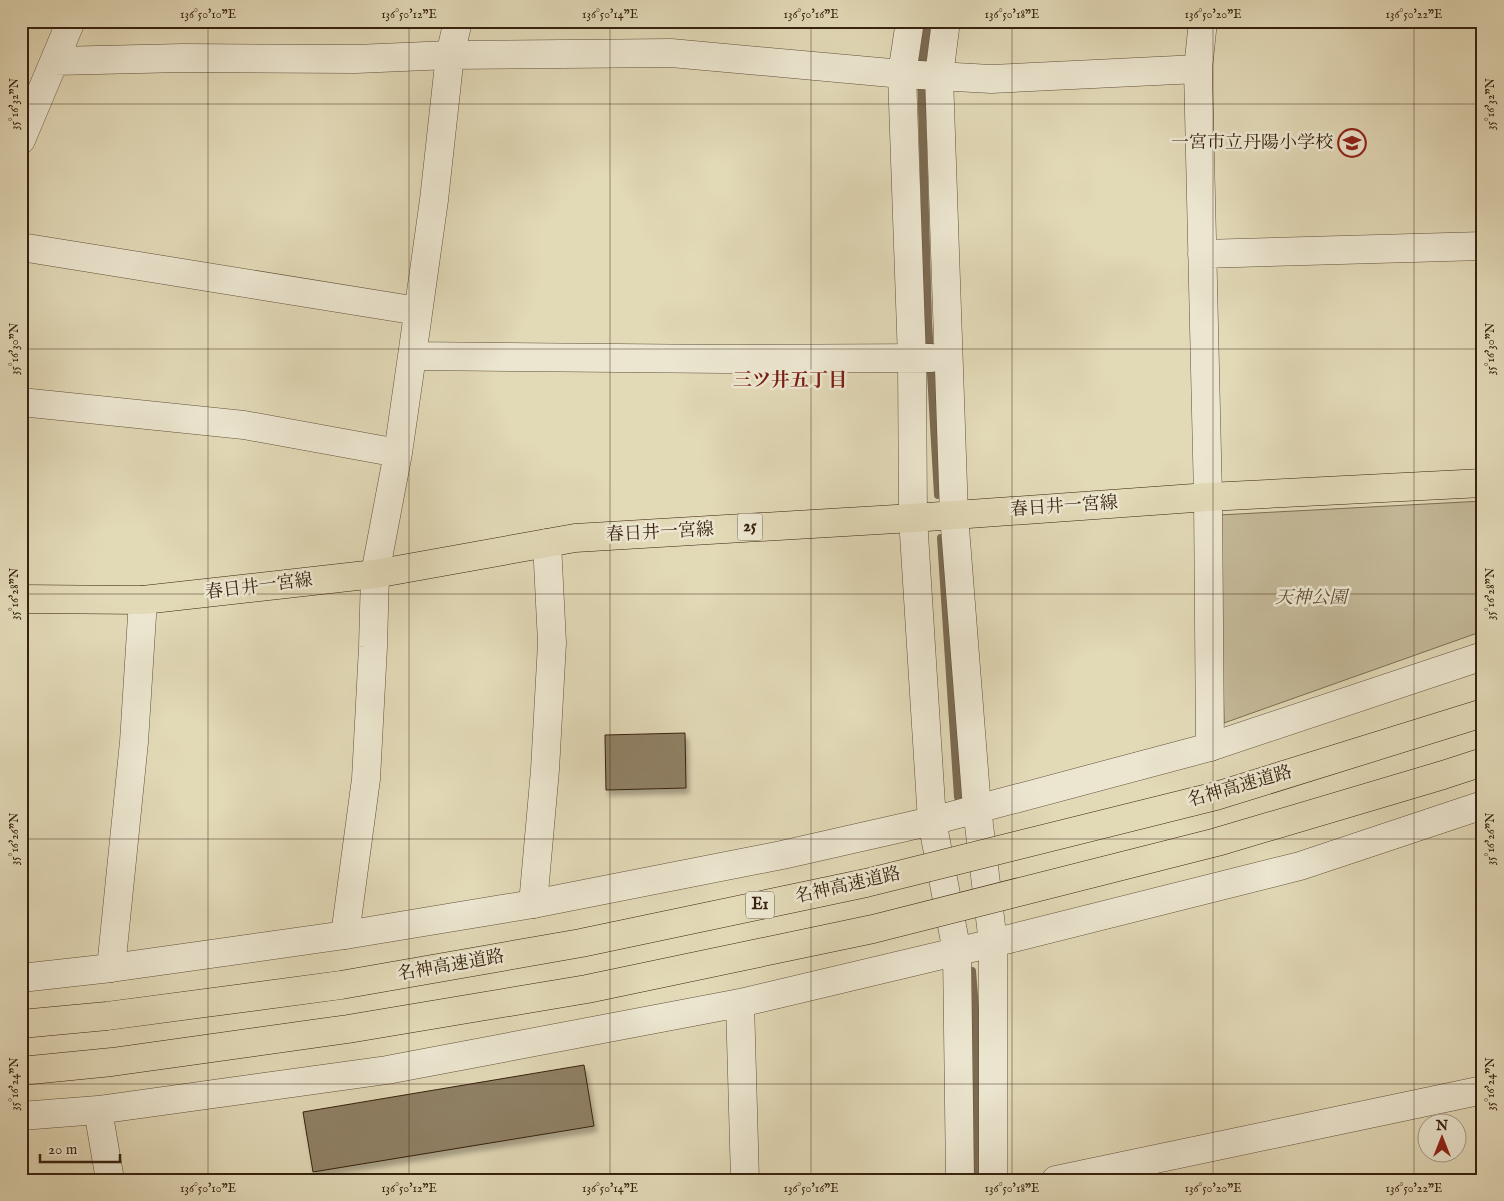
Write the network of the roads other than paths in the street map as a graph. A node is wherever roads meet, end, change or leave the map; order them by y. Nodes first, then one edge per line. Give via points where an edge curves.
1 (71, 21) edge
2 (458, 21) edge
3 (910, 21) edge
4 (946, 21) edge
5 (1203, 21) edge
6 (450, 55) junction
7 (55, 60) junction
8 (1198, 69) junction
9 (902, 74) junction
10 (939, 76) junction
11 (21, 140) edge
12 (1483, 246) edge
13 (21, 247) edge
14 (1202, 254) junction
15 (418, 311) junction
16 (412, 356) junction
17 (950, 356) junction
18 (912, 359) junction
19 (21, 402) edge
20 (398, 454) junction
21 (1483, 483) edge
22 (1208, 497) junction
23 (954, 515) junction
24 (913, 518) junction
25 (547, 543) junction
26 (375, 574) junction
27 (21, 599) edge
28 (142, 600) junction
29 (1483, 656) edge
30 (1483, 713) edge
31 (1210, 747) junction
32 (1483, 762) edge
33 (1483, 805) edge
34 (977, 808) junction
35 (932, 821) junction
36 (533, 904) junction
37 (345, 935) junction
38 (993, 944) junction
39 (957, 952) junction
40 (112, 968) junction
41 (21, 978) edge
42 (740, 1003) junction
43 (21, 1024) edge
44 (21, 1072) edge
45 (1483, 1090) edge
46 (98, 1110) junction
47 (21, 1116) edge
48 (110, 1180) edge
49 (745, 1180) edge
50 (960, 1180) edge
51 (993, 1180) edge
52 (1056, 1180) edge

1 - 7 street
2 - 6 street
3 - 9 street
4 - 10 street
5 - 8 street
6 - 7 street via 356,59
6 - 9 street via 671,54
6 - 15 street
7 - 11 street
8 - 10 street via 991,79
8 - 14 street
9 - 10 street
9 - 18 street
10 - 17 street
12 - 14 street
13 - 15 street
14 - 22 street
15 - 16 street
16 - 18 street
16 - 20 street
17 - 18 street
17 - 23 street
18 - 24 street
19 - 20 street via 244,425
20 - 26 street
21 - 22 main road, 春日井一宮線 / 25
22 - 23 main road, 春日井一宮線 / 25
22 - 31 street
23 - 24 main road, 春日井一宮線 / 25
23 - 34 street
24 - 25 main road, 春日井一宮線 / 25 via 575,538
24 - 35 street
25 - 26 main road, 春日井一宮線 / 25
25 - 36 street via 552,643
26 - 28 main road, 春日井一宮線 / 25
26 - 37 street via 366,779
27 - 28 main road, 春日井一宮線 / 25
28 - 40 street via 134,742
29 - 31 street
30 - 43 main road, 名神高速道路 / E1, bridge via 1216,796 866,883 581,943 341,985
31 - 34 street
32 - 44 main road, bridge via 1218,842 873,929 587,989 368,1026
33 - 38 street via 1300,866
34 - 35 street
34 - 38 street
35 - 36 street via 782,855
35 - 39 street
36 - 37 street
37 - 40 street
38 - 39 street
38 - 51 street
39 - 42 street
39 - 50 street
40 - 41 street
42 - 46 street via 387,1070
42 - 49 street
45 - 52 street
46 - 47 street
46 - 48 street

